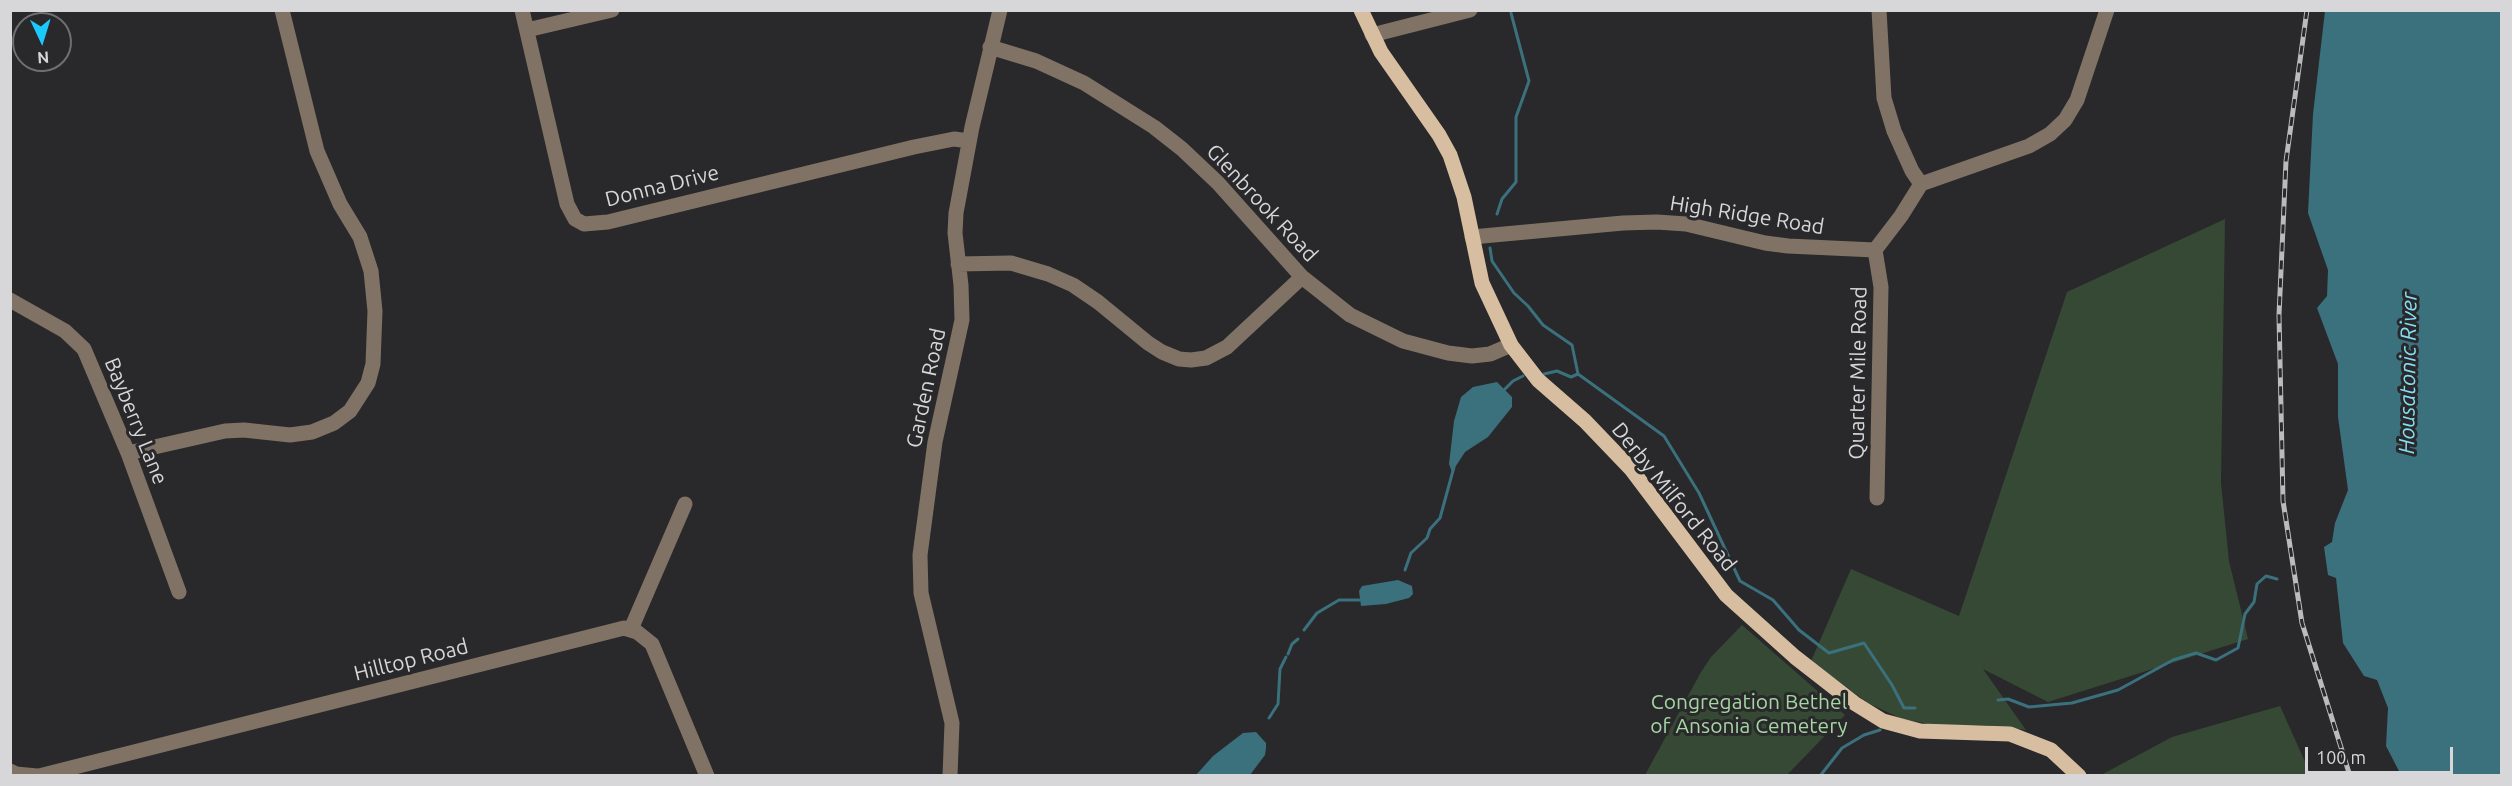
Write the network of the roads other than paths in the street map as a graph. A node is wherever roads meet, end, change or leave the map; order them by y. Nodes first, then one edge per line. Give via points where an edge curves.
1 (282, 10) edge
2 (522, 10) edge
3 (612, 10) edge
4 (1000, 10) edge
5 (1361, 10) edge
6 (1470, 10) edge
7 (1879, 10) edge
8 (2107, 10) edge
9 (527, 30) junction
10 (1372, 35) junction
11 (990, 47) junction
12 (969, 141) junction
13 (1921, 184) junction
14 (1472, 237) junction
15 (1875, 250) junction
16 (958, 264) junction
17 (1302, 277) junction
18 (10, 300) edge
19 (1511, 345) junction
20 (128, 453) junction
21 (1877, 498) dead end
22 (685, 504) dead end
23 (178, 592) dead end
24 (631, 629) junction
25 (10, 771) edge
26 (38, 776) edge
27 (707, 776) edge
28 (950, 776) edge
29 (2079, 776) edge

1 - 20 street via 317,151 340,204 360,237 371,271 375,311 373,364 368,383 350,411 312,432 290,435 225,431
2 - 9 street, Donna Drive
3 - 9 street
4 - 11 street, Garden Road
5 - 10 main road, Derby Milford Road
6 - 10 street
7 - 13 street via 1884,98 1894,131
8 - 13 street via 2065,120 2029,146
9 - 12 street, Donna Drive via 567,204 575,219 584,224 608,222 914,147
10 - 14 main road, Derby Milford Road via 1450,155
11 - 12 street, Garden Road
11 - 17 street, Glenbrook Road via 1036,61 1084,83 1154,127 1218,183
12 - 16 street, Garden Road via 956,213
13 - 15 street
14 - 15 street, High Ridge Road via 1657,222 1686,224 1788,246
14 - 19 main road, Derby Milford Road via 1482,283
15 - 21 street, Quarter Mile Road via 1881,287
16 - 17 street via 1011,263 1048,274 1098,302 1162,352 1191,360 1222,350
16 - 28 street, Garden Road via 962,320 927,488 919,572 952,723
17 - 19 street, Glenbrook Road via 1350,315 1402,341 1472,356
18 - 20 street, Bayberry Lane via 65,331 81,345
19 - 29 main road, Derby Milford Road via 1538,380 1631,469 1726,595 1854,703 1883,721 1908,729 1993,732 2024,738 2051,750
20 - 23 street, Bayberry Lane
22 - 24 street
24 - 26 street, Hilltop Road via 618,629
24 - 27 street via 643,635 655,650
25 - 26 street, Hilltop Road

